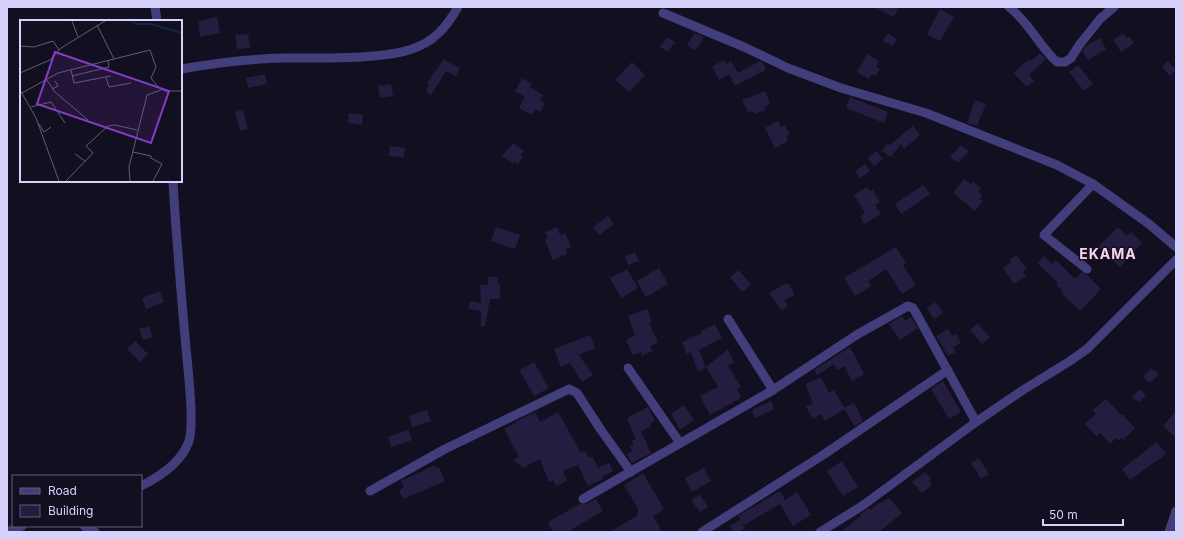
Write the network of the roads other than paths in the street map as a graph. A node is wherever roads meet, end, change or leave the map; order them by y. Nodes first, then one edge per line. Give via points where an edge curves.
1 (155, 7) edge
2 (458, 7) edge
3 (1009, 7) edge
4 (1114, 7) edge
5 (663, 12) dead end
6 (157, 20) edge
7 (182, 69) edge
8 (172, 182) edge
9 (1094, 184) junction
10 (1176, 248) edge
11 (1176, 260) edge
12 (1087, 269) dead end
13 (728, 319) dead end
14 (628, 368) dead end
15 (948, 370) junction
16 (773, 390) junction
17 (976, 422) junction
18 (680, 443) junction
19 (631, 472) junction
20 (142, 485) edge
21 (370, 491) dead end
22 (583, 499) dead end
23 (1176, 511) edge
24 (20, 527) edge
25 (86, 527) edge
26 (7, 532) edge
27 (96, 532) edge
28 (702, 532) edge
29 (820, 532) edge
30 (1169, 532) edge

1 - 6 street
2 - 7 street via 438,34 409,50 348,58 237,61
3 - 4 street via 1050,56 1057,62 1062,62 1071,58 1100,19
5 - 9 street via 788,68 841,88 926,113 1039,157
8 - 20 street via 192,432 183,452 174,462
9 - 10 street via 1149,224
9 - 12 street via 1044,235
11 - 17 street via 1087,349
13 - 16 street
14 - 18 street
15 - 16 street via 916,313 908,306 858,334
15 - 17 street
15 - 28 street via 823,455
16 - 18 street
17 - 29 street via 862,506
18 - 19 street
19 - 21 street via 577,393 569,389 445,450
19 - 22 street
23 - 30 street
24 - 26 street
25 - 27 street

